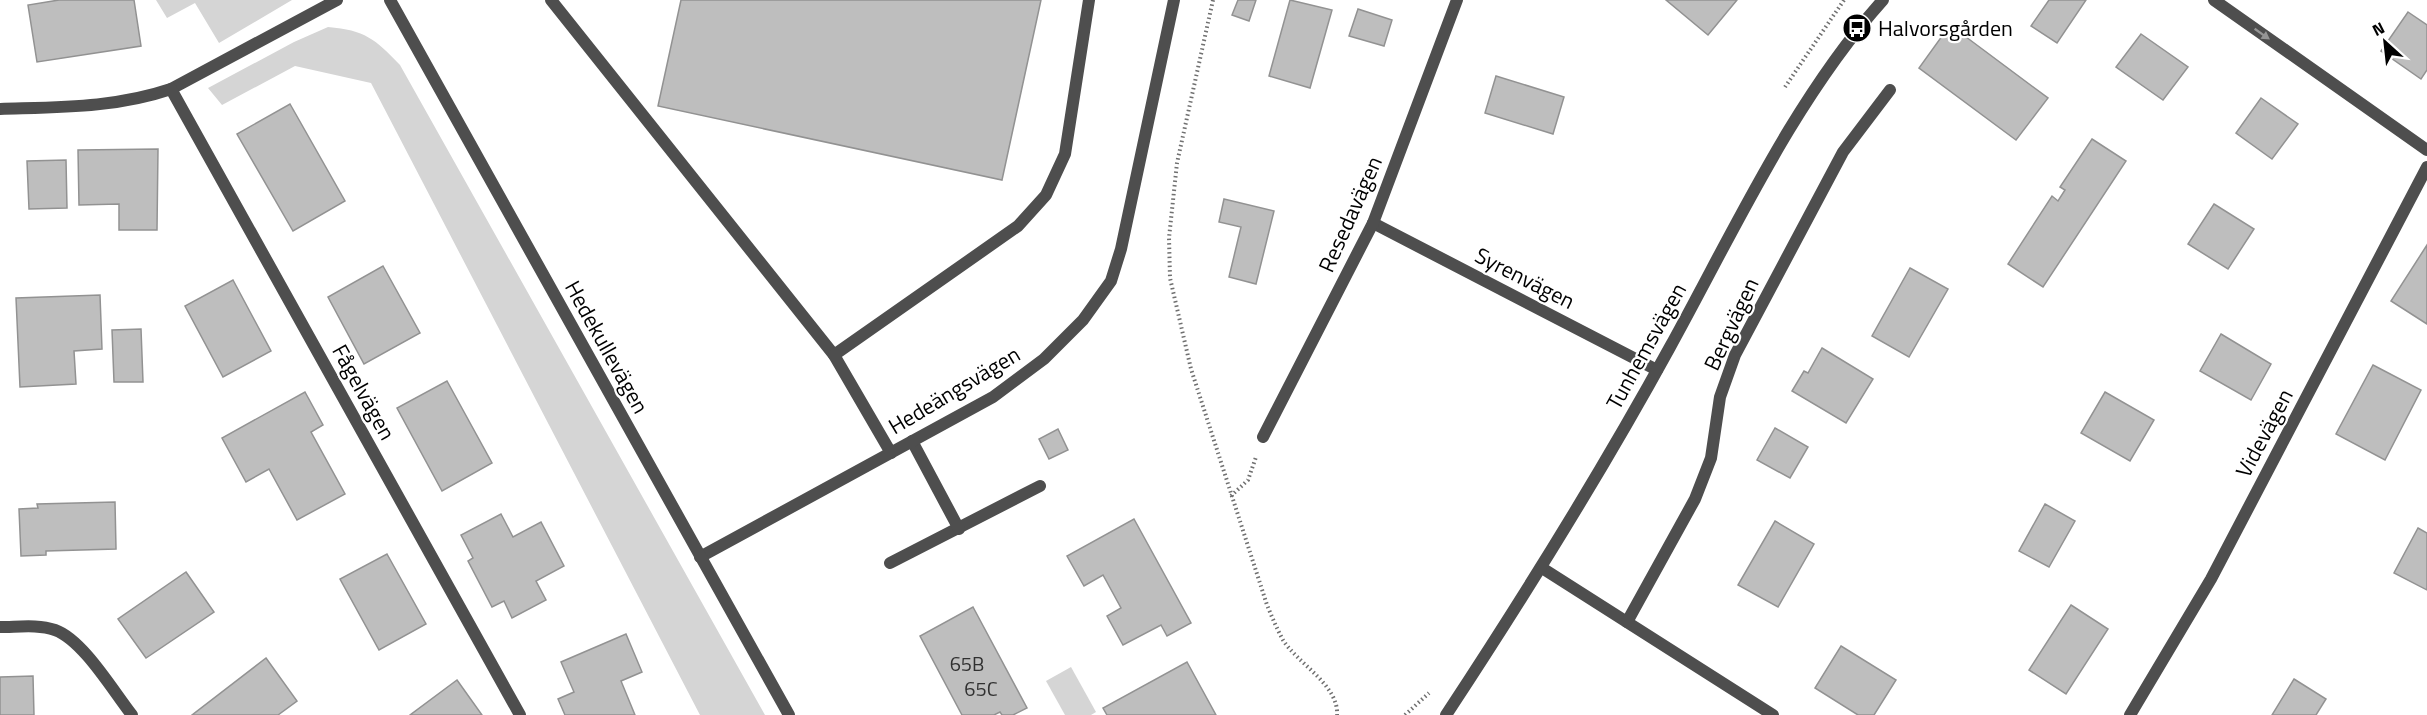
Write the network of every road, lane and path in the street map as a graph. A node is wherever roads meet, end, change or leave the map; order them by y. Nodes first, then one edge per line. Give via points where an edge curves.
1 (337, 0) edge
2 (390, 0) edge
3 (551, 0) edge
4 (1089, 0) edge
5 (1174, 0) edge
6 (1213, 0) edge
7 (1457, 0) edge
8 (1883, 0) edge
9 (2214, 0) edge
10 (171, 89) junction
11 (1890, 90) dead end
12 (0, 109) edge
13 (2427, 150) edge
14 (2427, 167) edge
15 (1373, 224) junction
16 (834, 355) junction
17 (1657, 370) junction
18 (1263, 437) joint
19 (912, 441) junction
20 (891, 453) junction
21 (1040, 486) dead end
22 (1231, 496) junction
23 (959, 529) junction
24 (700, 557) junction
25 (890, 563) dead end
26 (1542, 568) junction
27 (1627, 622) junction
28 (0, 627) edge
29 (132, 715) edge
30 (520, 715) edge
31 (789, 715) edge
32 (1337, 715) edge
33 (1446, 715) edge
34 (1773, 715) edge
35 (2130, 715) edge

1 - 10 street
2 - 24 street, Hedekullevägen
3 - 16 street
4 - 16 street via 1065,154 1046,195 1018,226
5 - 19 street, Hedeängsvägen via 1111,281 1083,320 1044,359 993,396
6 - 22 path via 1177,163 1168,238 1170,278 1191,369
7 - 15 street, Resedavägen
8 - 17 street, Tunhemsvägen via 1857,28 1806,101
9 -> 13 street
10 - 12 street via 139,100 99,106
10 - 30 street, Fågelvägen
11 - 27 street, Bergvägen via 1843,152 1735,355 1720,397 1711,458 1695,499
14 - 35 street, Videvägen via 2211,579
15 - 17 street, Syrenvägen
15 - 18 street, Resedavägen
16 - 20 street
17 - 26 street, Tunhemsvägen
18 - 22 path via 1248,480
19 - 20 street, Hedeängsvägen
19 - 23 street
20 - 24 street, Hedeängsvägen
21 - 23 street
22 - 32 path via 1267,605 1284,640 1331,693 1338,706
23 - 25 street
24 - 31 street, Hedekullevägen
26 - 27 street
26 - 33 street, Tunhemsvägen
27 - 34 street
28 - 29 street via 56,630 80,647

